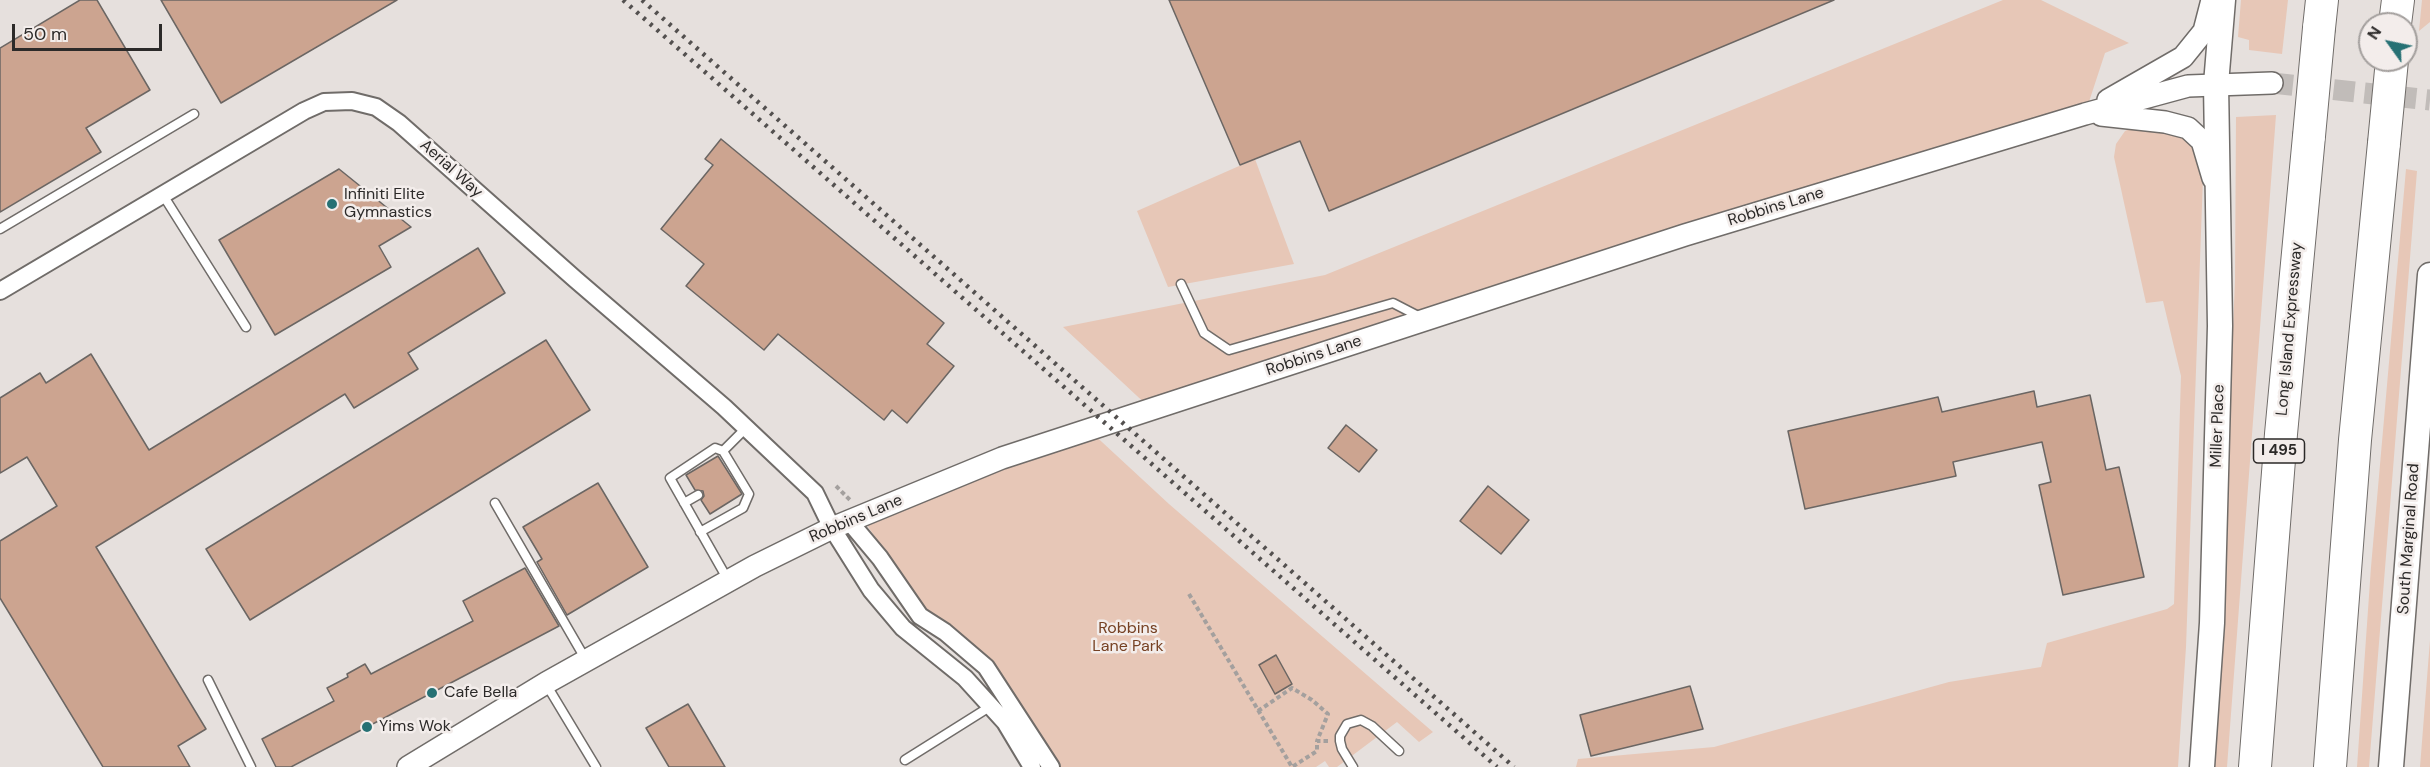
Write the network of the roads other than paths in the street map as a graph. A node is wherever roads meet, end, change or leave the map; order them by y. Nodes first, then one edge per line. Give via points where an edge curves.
1 (2212, 0) edge
2 (2223, 0) edge
3 (2321, 14) edge
4 (2391, 72) edge
5 (2272, 83) tunnel mouth
6 (2216, 84) junction
7 (194, 114) dead end
8 (2085, 114) junction
9 (163, 195) junction
10 (0, 229) edge
11 (2220, 252) junction
12 (2430, 275) edge
13 (1181, 284) dead end
14 (0, 291) edge
15 (1425, 320) junction
16 (246, 327) dead end
17 (746, 428) junction
18 (723, 451) junction
19 (698, 495) dead end
20 (495, 503) dead end
21 (684, 503) junction
22 (840, 524) junction
23 (700, 532) junction
24 (728, 580) junction
25 (586, 661) junction
26 (208, 680) dead end
27 (546, 683) junction
28 (991, 706) junction
29 (1399, 751) dead end
30 (905, 760) dead end
31 (251, 767) edge
32 (408, 767) edge
33 (596, 767) edge
34 (1032, 767) edge
35 (1051, 767) edge
36 (1353, 767) edge
37 (2202, 767) edge
38 (2255, 767) edge
39 (2330, 767) edge
40 (2391, 767) edge

1 - 8 street via 2204,31 2183,57
2 - 6 main road, Miller Place
3 - 38 highway, Long Island Expressway / I 495, bridge via 2281,434
4 - 39 highway, bridge via 2355,440
5 - 6 street, Robbins Lane
6 - 8 street, Robbins Lane via 2187,86
6 - 11 main road, Miller Place
7 - 10 lane
8 - 11 street via 2165,122 2188,128 2202,141 2212,173
8 - 15 street, Robbins Lane via 1685,235
9 - 14 street, Aerial Way
9 - 16 lane
9 - 17 street, Aerial Way via 324,102 352,101 376,107
11 - 37 main road, Miller Place via 2212,623
12 - 40 main road, South Marginal Road
13 - 15 lane via 1204,333 1229,350 1393,303
15 - 22 street, Robbins Lane via 1002,458
17 - 18 lane
17 - 22 street, Aerial Way via 815,493
18 - 21 lane via 715,448 670,478
18 - 23 lane via 733,473 750,494 743,508
19 - 21 lane
20 - 25 lane
21 - 23 lane
22 - 24 street, Robbins Lane
22 - 28 street via 872,590 903,628 965,678
22 - 35 street via 880,558 920,616 986,667
23 - 24 lane
24 - 25 street, Robbins Lane
25 - 27 street, Robbins Lane
26 - 31 lane
27 - 32 street, Robbins Lane
27 - 33 lane
28 - 30 lane
28 - 34 street
29 - 36 lane via 1361,720 1347,724 1340,741

